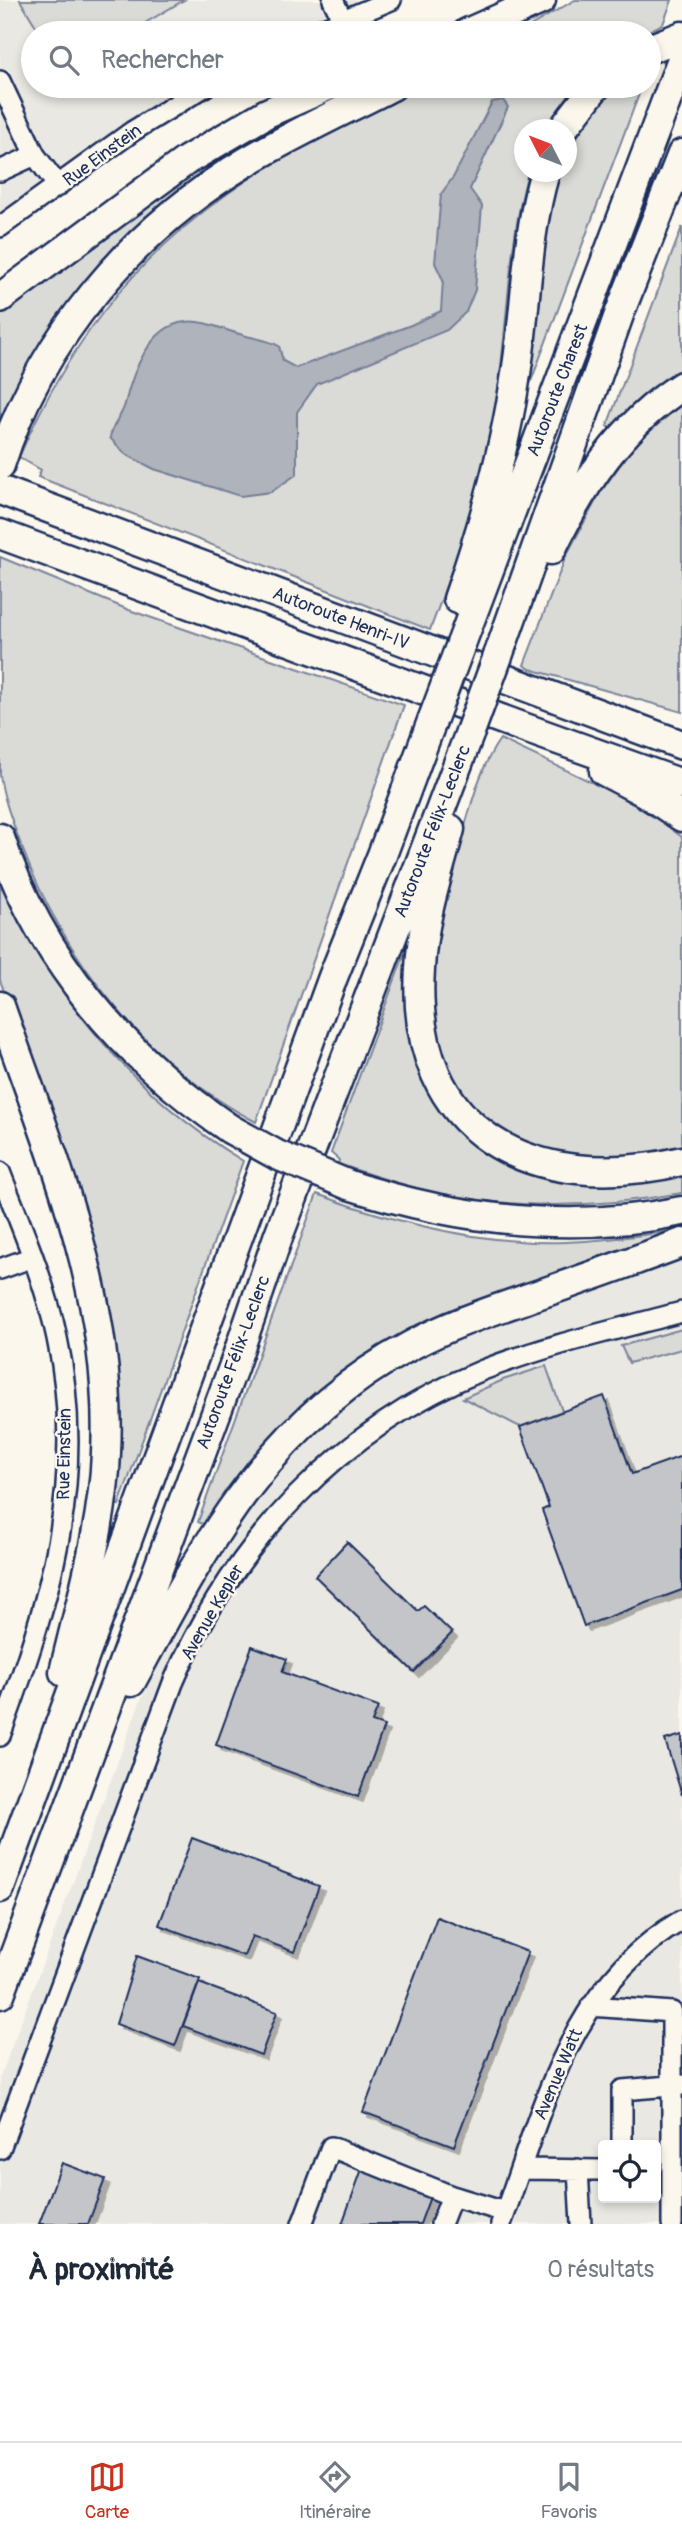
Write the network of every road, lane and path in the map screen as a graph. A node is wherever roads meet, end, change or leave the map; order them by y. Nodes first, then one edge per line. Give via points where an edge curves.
1 (333, 0) edge
2 (391, 0) edge
3 (542, 0) edge
4 (342, 19) junction
5 (338, 21) edge
6 (494, 21) edge
7 (510, 21) edge
8 (682, 36) edge
9 (661, 44) edge
10 (682, 59) edge
11 (0, 81) edge
12 (187, 98) edge
13 (302, 98) edge
14 (369, 98) edge
15 (587, 98) edge
16 (570, 119) edge
17 (682, 154) edge
18 (35, 155) junction
19 (0, 171) edge
20 (542, 182) edge
21 (58, 186) junction
22 (0, 227) edge
23 (0, 298) edge
24 (682, 386) edge
25 (0, 465) edge
26 (0, 490) edge
27 (0, 534) edge
28 (452, 641) junction
29 (502, 644) junction
30 (536, 691) junction
31 (682, 727) edge
32 (525, 728) junction
33 (468, 738) junction
34 (682, 746) edge
35 (682, 784) edge
36 (682, 817) edge
37 (0, 838) edge
38 (0, 1006) edge
39 (682, 1161) edge
40 (0, 1172) edge
41 (682, 1211) edge
42 (682, 1243) edge
43 (33, 1257) junction
44 (0, 1269) edge
45 (682, 1312) edge
46 (0, 1736) edge
47 (83, 1771) junction
48 (33, 1800) junction
49 (0, 1888) edge
50 (682, 1920) edge
51 (0, 1994) edge
52 (590, 2006) junction
53 (677, 2010) edge
54 (677, 2085) edge
55 (622, 2140) edge
56 (0, 2149) edge
57 (521, 2169) junction
58 (578, 2169) junction
59 (598, 2169) edge
60 (670, 2170) edge
61 (452, 2196) junction
62 (503, 2218) edge
63 (302, 2224) edge
64 (441, 2224) edge
65 (581, 2224) edge
66 (672, 2224) edge

1 - 4 street
2 - 4 street
3 - 6 highway
3 - 7 highway
4 - 5 street
8 - 9 highway
10 - 28 highway, Autoroute Charest
11 - 18 street
12 - 21 street, Rue Einstein
13 - 23 highway via 249,122 187,160
14 - 25 highway via 246,162 148,235 75,318 45,365
15 - 16 highway
17 - 29 highway, Autoroute Charest via 620,312
18 - 19 street
18 - 21 street
20 - 28 highway via 503,444
21 - 22 street, Rue Einstein
24 - 29 highway via 633,425 594,473
26 - 30 highway, Autoroute Henri-IV
27 - 32 highway
28 - 48 highway, Autoroute Charest, bridge via 382,855 333,976
29 - 33 highway, Autoroute Charest, bridge
30 - 31 highway
30 - 34 highway, Autoroute Henri-IV
32 - 35 highway
32 - 36 highway
33 - 39 highway via 419,969 423,1031 436,1077 461,1115 486,1138 517,1155 575,1169 608,1171
33 - 47 highway, Autoroute Félix-Leclerc via 278,1237
37 - 41 highway, bridge via 38,923 88,1000 145,1063 184,1096 277,1155 349,1185 500,1220 604,1221
38 - 48 highway via 88,1270 106,1394 106,1451 97,1534
40 - 43 street, Rue Einstein
42 - 47 highway via 435,1333 387,1359 318,1410 262,1467 214,1533
43 - 44 street
43 - 46 street, Rue Einstein via 62,1364 66,1482 49,1588
45 - 56 street, Avenue Kepler via 509,1361 432,1395 345,1452 286,1506 252,1545 206,1614 173,1683
47 - 51 highway, Autoroute Félix-Leclerc
48 - 49 highway
50 - 52 street, Avenue Watt via 630,1960
52 - 53 street
52 - 57 street, Avenue Watt via 563,2056
53 - 54 street
54 - 55 street via 622,2090
54 - 60 street
57 - 58 street
57 - 62 street, Avenue Watt
58 - 59 street
58 - 65 street
60 - 66 street
61 - 62 street
61 - 63 street via 331,2147
61 - 64 street

